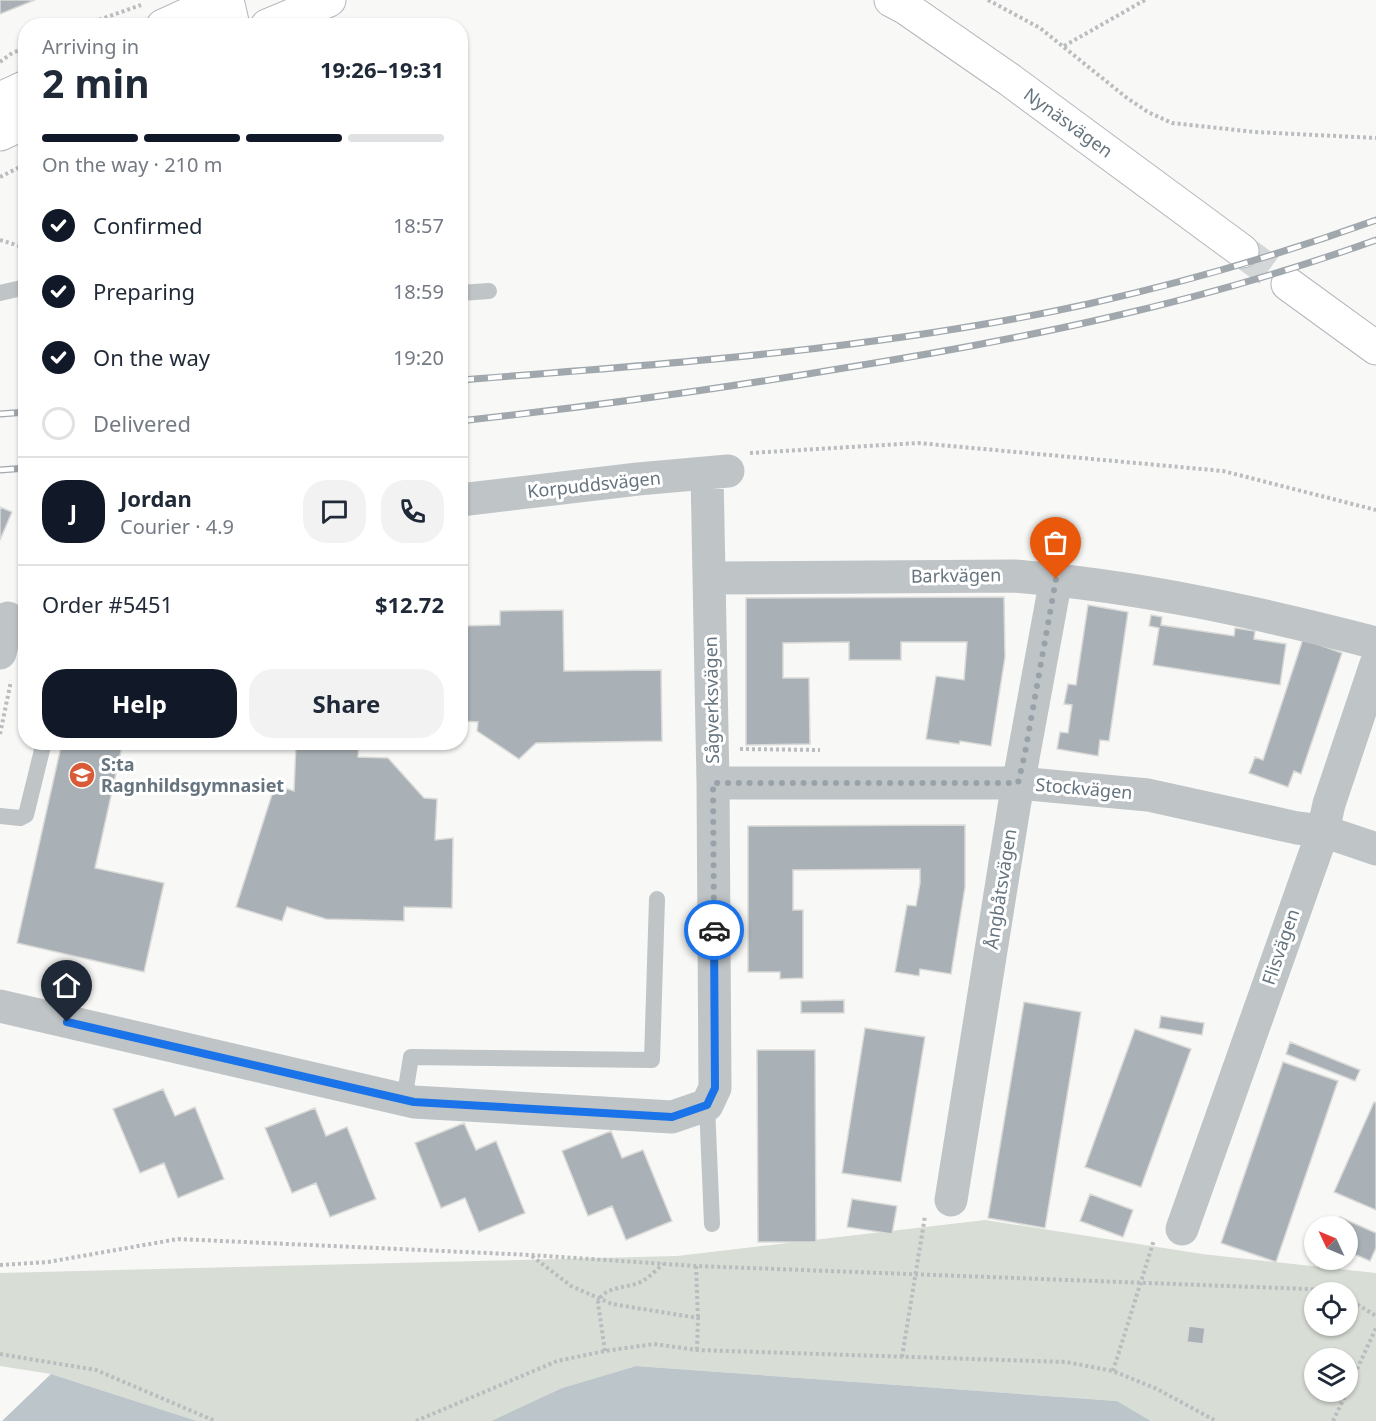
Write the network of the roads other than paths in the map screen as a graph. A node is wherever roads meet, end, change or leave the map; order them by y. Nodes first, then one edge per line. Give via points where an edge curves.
1 (220, 0) edge
2 (228, 0) edge
3 (329, 0) edge
4 (891, 0) edge
5 (155, 14) edge
6 (231, 18) edge
7 (271, 18) edge
8 (18, 91) edge
9 (0, 99) edge
10 (18, 126) edge
11 (0, 134) edge
12 (1242, 250) tunnel mouth
13 (1288, 284) tunnel mouth
14 (18, 289) edge
15 (489, 291) dead end
16 (0, 293) edge
17 (468, 293) edge
18 (1376, 348) edge
19 (718, 472) joint
20 (468, 499) edge
21 (710, 578) junction
22 (1056, 579) junction
23 (11, 616) edge
24 (1376, 643) edge
25 (1376, 664) edge
26 (6, 665) edge
27 (42, 750) edge
28 (713, 783) junction
29 (1018, 783) junction
30 (0, 816) edge
31 (1323, 831) junction
32 (1376, 849) edge
33 (657, 899) dead end
34 (0, 1006) edge
35 (404, 1100) junction
36 (707, 1105) junction
37 (951, 1200) dead end
38 (712, 1224) dead end
39 (1182, 1229) dead end

1 - 5 street
2 - 6 street
3 - 7 street
4 - 12 street, Nynäsvägen via 1010,80
8 - 9 street
10 - 11 street
13 - 18 street
14 - 16 lane
15 - 17 lane
19 - 20 street, Korpuddsvägen
19 - 21 street, Sågverksvägen
21 - 22 street, Barkvägen
21 - 28 street, Sågverksvägen
22 - 24 street, Barkvägen via 1181,598
22 - 29 street, Ångbåtsvägen
23 - 26 street
25 - 31 street, Flisvägen
27 - 30 lane via 26,815
28 - 29 street, Stockvägen
28 - 36 street, Sågverksvägen via 715,1088
29 - 31 street, Stockvägen via 1148,795
29 - 37 street, Ångbåtsvägen
31 - 32 street, Stockvägen
31 - 39 street, Flisvägen
33 - 35 lane via 651,1060 411,1057
34 - 35 street
35 - 36 street via 672,1117
36 - 38 lane

